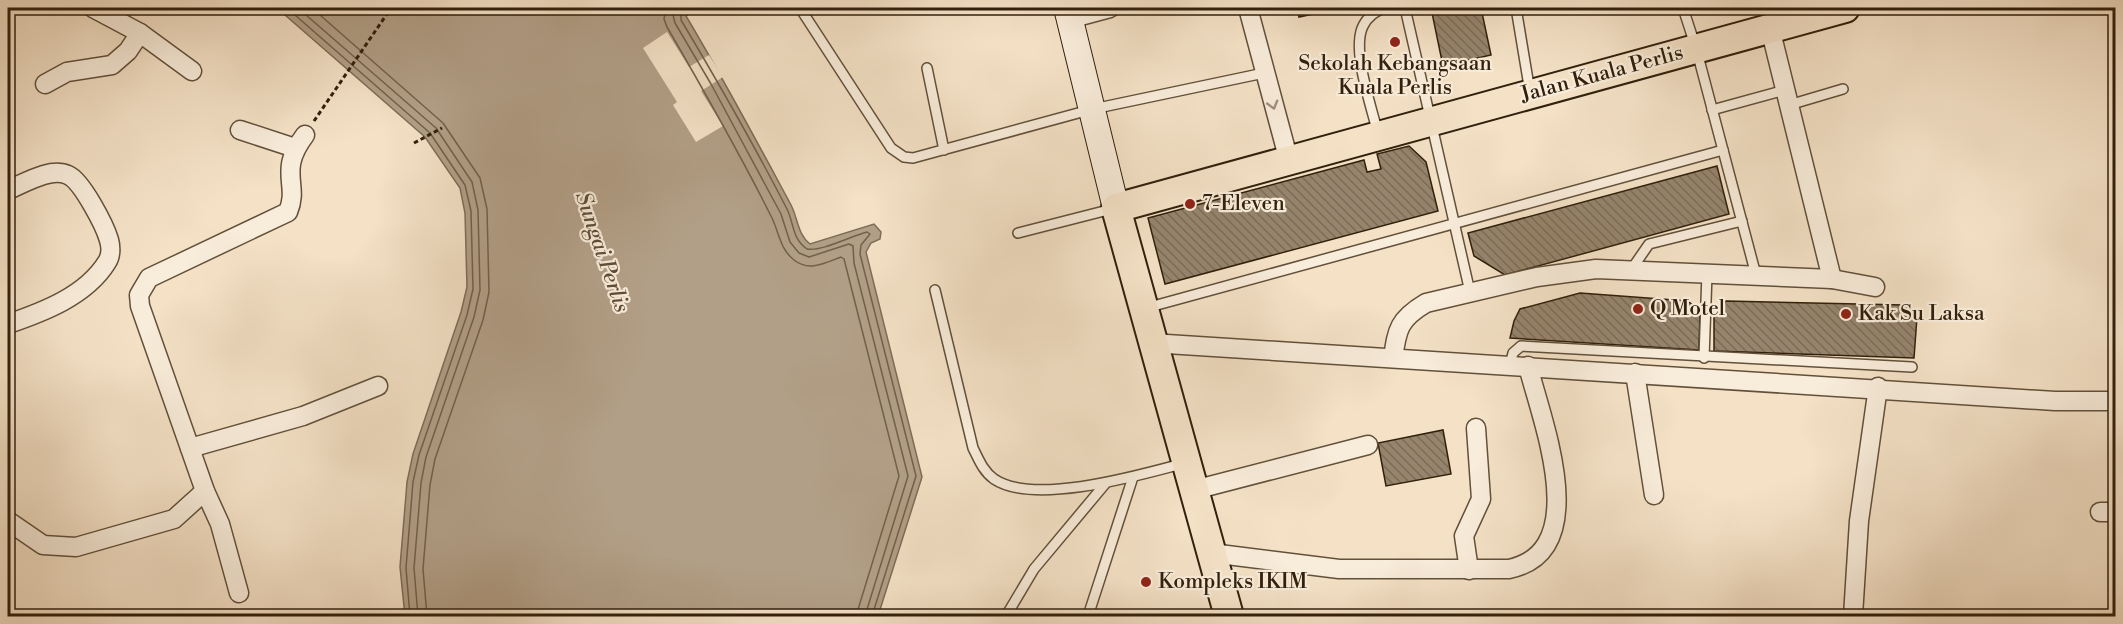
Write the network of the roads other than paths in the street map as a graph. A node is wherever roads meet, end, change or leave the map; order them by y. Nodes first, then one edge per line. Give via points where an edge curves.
1 (93, 8) edge
2 (800, 8) edge
3 (1110, 8) edge
4 (1248, 8) edge
5 (1384, 8) edge
6 (1405, 8) edge
7 (1516, 8) edge
8 (1683, 8) edge
9 (1845, 8) edge
10 (1068, 13) edge
11 (1770, 28) junction
12 (140, 33) junction
13 (1696, 48) junction
14 (927, 68) dead end
15 (192, 71) dead end
16 (1264, 73) junction
17 (45, 84) dead end
18 (1843, 88) dead end
19 (1530, 94) junction
20 (1787, 98) junction
21 (1093, 109) junction
22 (1712, 110) junction
23 (1431, 121) junction
24 (240, 130) dead end
25 (1379, 136) junction
26 (944, 150) junction
27 (1723, 150) junction
28 (1289, 161) junction
29 (8, 190) edge
30 (1116, 208) junction
31 (1742, 221) junction
32 (1454, 223) junction
33 (1018, 233) dead end
34 (1631, 270) junction
35 (1707, 272) junction
36 (1756, 275) junction
37 (1832, 279) junction
38 (1875, 287) dead end
39 (935, 290) dead end
40 (1470, 292) junction
41 (1144, 309) junction
42 (8, 324) edge
43 (1151, 343) junction
44 (1704, 357) junction
45 (1393, 358) junction
46 (1510, 365) junction
47 (1528, 366) junction
48 (1912, 367) dead end
49 (1635, 373) junction
50 (378, 386) dead end
51 (1878, 387) junction
52 (2115, 401) edge
53 (1476, 428) dead end
54 (1368, 445) dead end
55 (190, 448) junction
56 (1187, 463) junction
57 (1133, 477) junction
58 (1105, 484) junction
59 (1194, 490) junction
60 (205, 491) junction
61 (1654, 495) dead end
62 (8, 521) edge
63 (1211, 553) junction
64 (1469, 570) junction
65 (238, 593) dead end
66 (1006, 616) edge
67 (1088, 616) edge
68 (1229, 616) edge
69 (1853, 616) edge

1 - 12 street
2 - 26 lane via 891,148 913,158
3 - 10 street
4 - 16 street
5 - 25 lane via 1372,14 1360,36 1364,76
6 - 23 lane
7 - 19 lane
8 - 13 lane
9 - 11 main road, Jalan Kuala Perlis
10 - 21 main road
11 - 13 main road, Jalan Kuala Perlis
11 - 20 street
12 - 15 street
12 - 17 street via 128,51 112,64 67,72
13 - 19 main road, Jalan Kuala Perlis
13 - 22 lane
14 - 26 lane
16 - 21 lane
16 -> 28 street
18 - 20 lane
19 - 23 main road, Jalan Kuala Perlis
20 - 22 lane
20 - 37 street
21 - 26 lane
21 - 30 main road
22 - 27 lane
23 - 25 main road, Jalan Kuala Perlis
23 - 32 lane
24 - 55 street via 300,142 290,162 291,204 286,214 149,278 143,285 140,306
25 - 28 main road, Jalan Kuala Perlis
27 - 31 lane
27 - 32 lane
28 - 30 main road, Jalan Kuala Perlis
29 - 42 street via 46,175 68,175 80,185 110,247 107,261 72,296
30 - 33 lane
30 - 41 main road
31 - 34 lane via 1649,244
31 - 36 lane
32 - 40 lane
32 - 41 lane
34 - 35 street
34 - 40 street via 1568,271
35 - 36 street
35 - 44 lane
36 - 37 street
37 - 38 street
39 - 58 lane via 973,448 984,470 1006,485 1024,489
40 - 45 street via 1416,309 1398,328
41 - 43 main road
43 - 45 street
43 - 56 main road
44 - 46 lane via 1521,346 1513,353
44 - 48 lane
45 - 46 street
46 - 47 street
47 - 49 street
47 - 64 street via 1556,481 1555,526 1544,551 1525,566
49 - 51 street
49 - 61 street
50 - 55 street via 303,416
51 - 52 street via 2055,401
51 - 69 street via 1859,521
53 - 64 street via 1481,499 1464,539
54 - 59 street
55 - 60 street
56 - 57 lane
56 - 59 main road
57 - 58 lane
57 - 67 lane
58 - 66 lane via 1034,569
59 - 63 main road
60 - 62 street via 174,519 76,547 43,545
60 - 65 street via 224,536
63 - 64 street via 1339,569
63 - 68 main road

